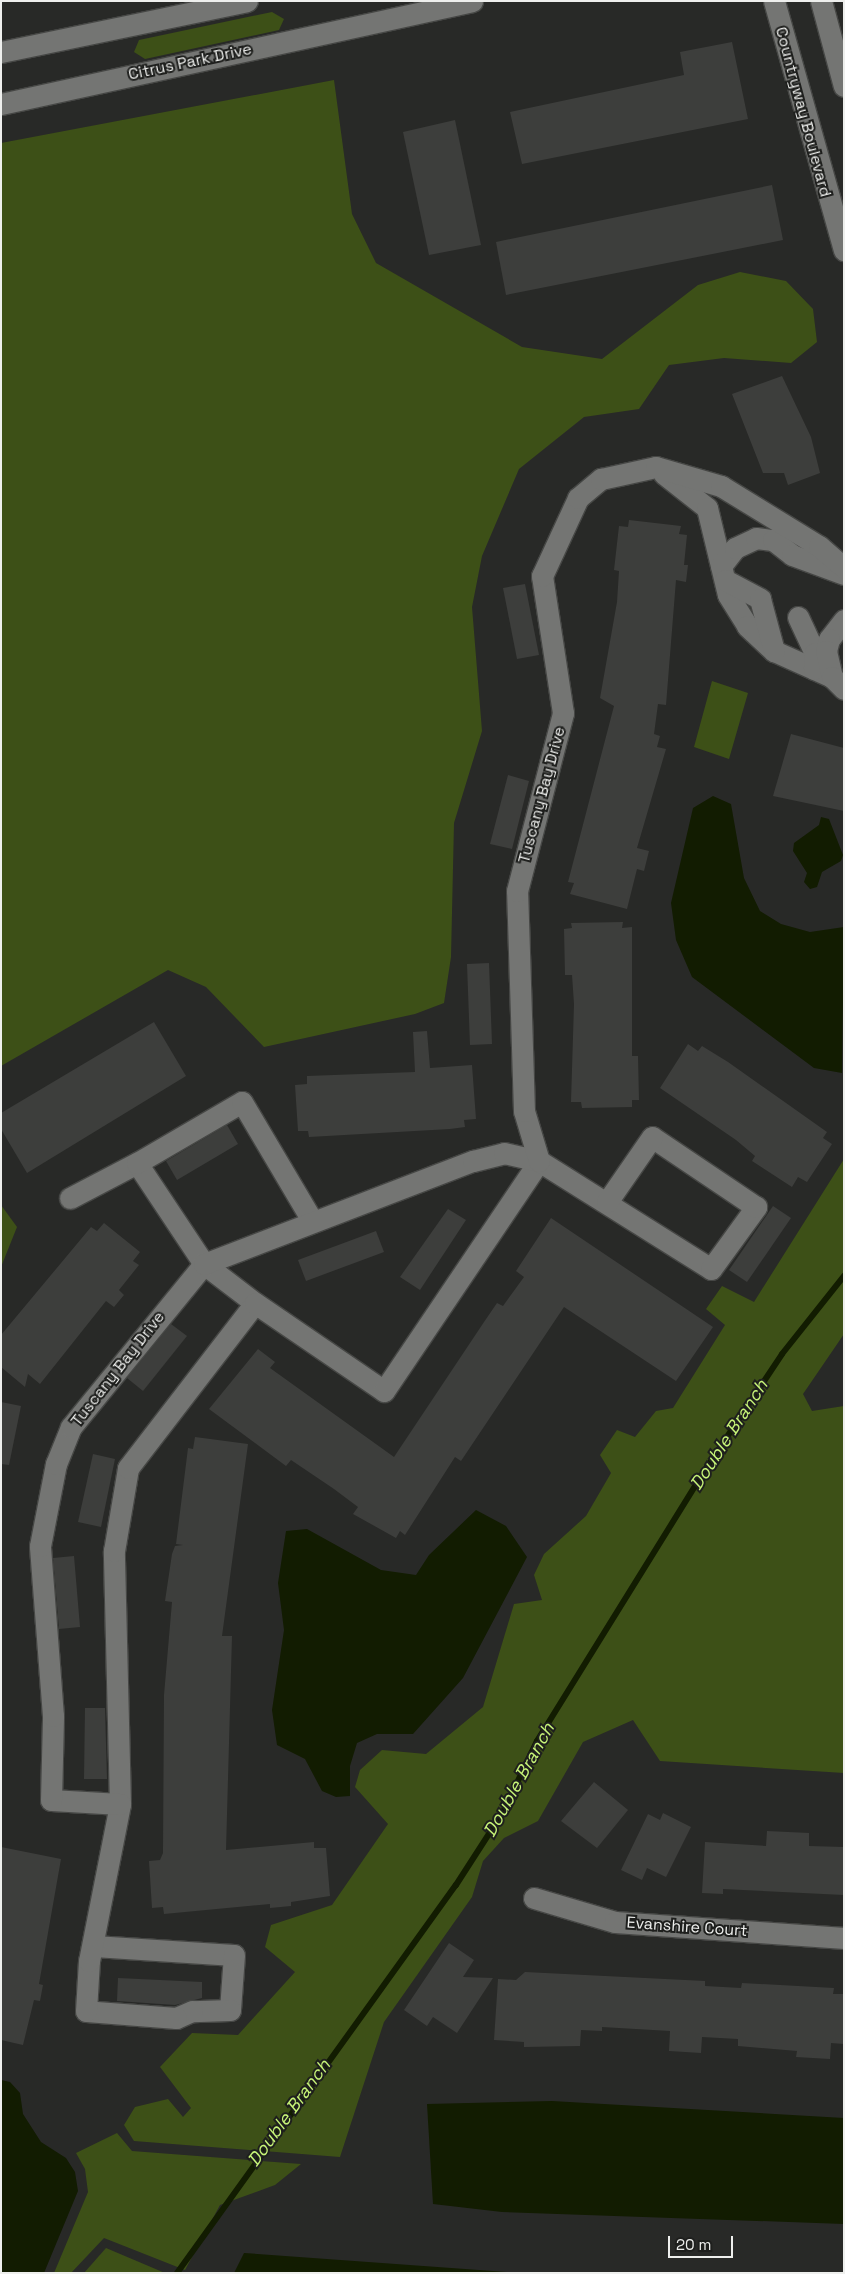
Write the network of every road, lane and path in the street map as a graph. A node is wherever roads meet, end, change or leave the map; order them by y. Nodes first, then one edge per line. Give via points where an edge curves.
1 (247, 1) edge
2 (472, 1) edge
3 (774, 1) edge
4 (821, 1) edge
5 (1, 52) edge
6 (844, 86) edge
7 (1, 104) edge
8 (844, 250) edge
9 (656, 467) junction
10 (844, 568) edge
11 (723, 573) junction
12 (844, 574) edge
13 (798, 616) dead end
14 (844, 620) edge
15 (827, 665) edge
16 (539, 1160) junction
17 (137, 1162) junction
18 (70, 1198) dead end
19 (607, 1202) junction
20 (313, 1222) junction
21 (204, 1264) junction
22 (255, 1303) junction
23 (120, 1804) junction
24 (534, 1898) dead end
25 (844, 1938) edge
26 (94, 1946) junction

1 - 5 street
2 - 7 street, Citrus Park Drive
3 - 8 street, Countryway Boulevard
4 - 6 street
9 - 10 street, Tuscany Bay Drive via 721,486 819,546
9 - 11 street via 707,508
9 - 16 street, Tuscany Bay Drive via 601,479 578,498 542,576 563,713 517,891 524,1111
11 - 12 street via 735,548 756,538 773,540 792,556
11 - 15 street via 728,595 747,626 774,651
13 - 15 street
14 - 15 street
16 - 19 street, Tuscany Bay Drive
16 - 20 street, Tuscany Bay Drive via 504,1153 473,1161
16 - 22 street via 384,1391
17 - 18 street
17 - 20 street via 242,1102
17 - 21 street
19 - 19 street, Tuscany Bay Drive via 652,1137 756,1207 711,1269
20 - 21 street, Tuscany Bay Drive
21 - 22 street
21 - 23 street, Tuscany Bay Drive via 72,1427 56,1464 40,1546 53,1716 51,1800
22 - 23 street via 128,1468 114,1550 120,1688
23 - 26 street
24 - 25 street, Evanshire Court via 615,1922
26 - 26 street via 234,1956 230,2010 192,2011 176,2018 86,2012 89,1961

